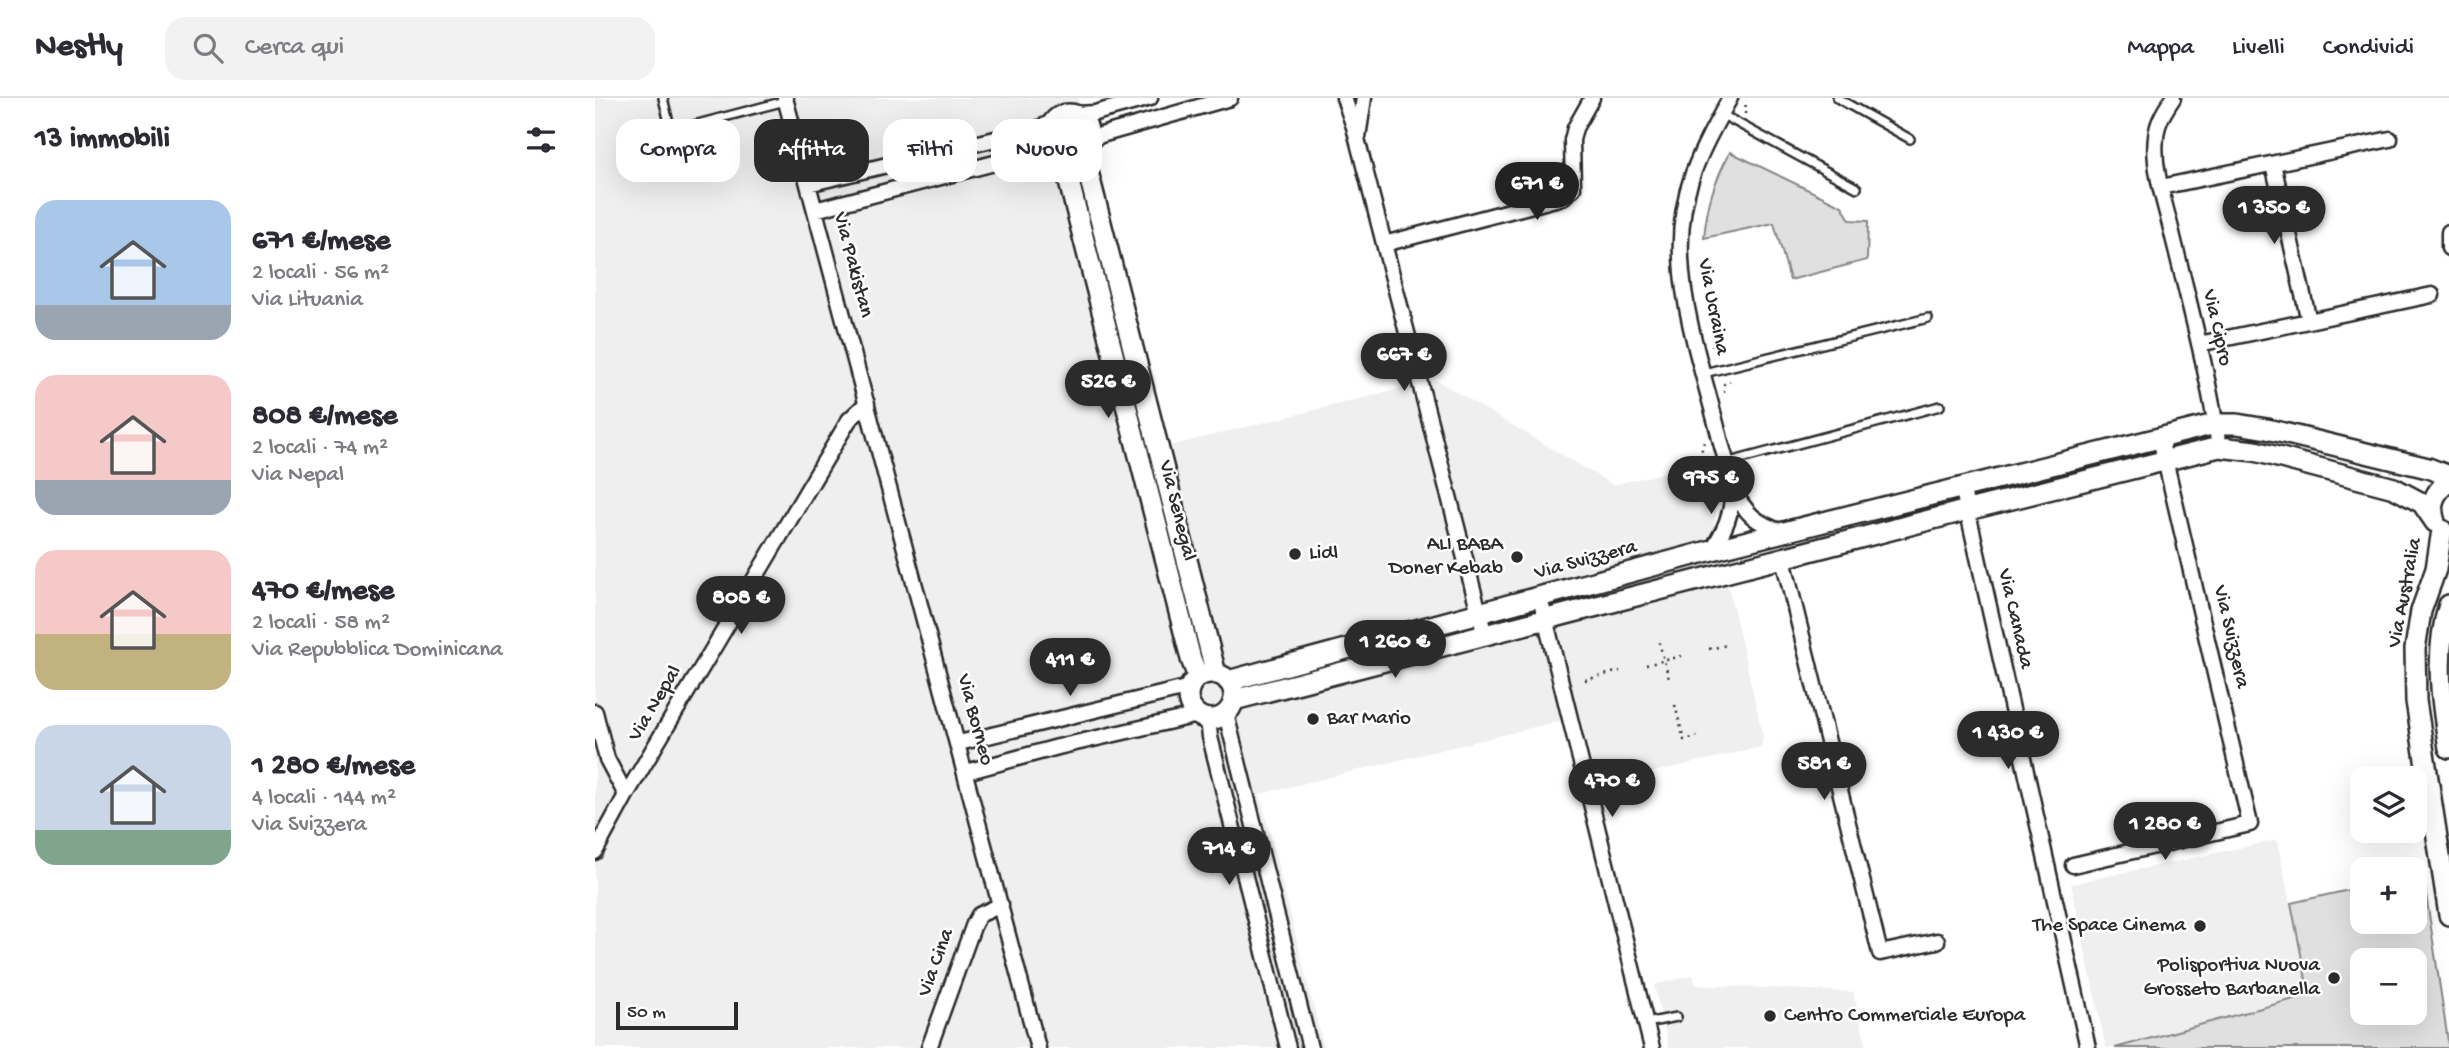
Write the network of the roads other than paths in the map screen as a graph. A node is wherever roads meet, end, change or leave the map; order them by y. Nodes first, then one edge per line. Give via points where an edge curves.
1 (663, 98) edge
2 (1050, 98) edge
3 (1150, 98) edge
4 (1230, 98) edge
5 (1344, 98) edge
6 (1364, 98) edge
7 (1592, 98) edge
8 (1730, 98) edge
9 (1837, 98) edge
10 (2173, 98) edge
11 (785, 100) edge
12 (1065, 113) edge
13 (1721, 114) junction
14 (1102, 135) edge
15 (1910, 139) dead end
16 (2390, 139) dead end
17 (1357, 141) junction
18 (991, 164) edge
19 (2273, 164) junction
20 (1081, 182) edge
21 (808, 184) junction
22 (2161, 187) junction
23 (1857, 188) dead end
24 (815, 210) junction
25 (2449, 232) edge
26 (1384, 244) junction
27 (2449, 248) edge
28 (2432, 295) dead end
29 (1928, 318) dead end
30 (2309, 321) junction
31 (2199, 344) junction
32 (1704, 373) junction
33 (867, 402) junction
34 (1940, 406) dead end
35 (2215, 424) junction
36 (2160, 438) junction
37 (2219, 447) junction
38 (2165, 461) junction
39 (1726, 463) junction
40 (2449, 475) edge
41 (2449, 481) edge
42 (1962, 486) junction
43 (1732, 489) junction
44 (1968, 510) junction
45 (2442, 529) edge
46 (1782, 532) junction
47 (1712, 550) junction
48 (1783, 559) junction
49 (1540, 598) junction
50 (2449, 605) edge
51 (1479, 613) junction
52 (1545, 620) junction
53 (1402, 635) junction
54 (1485, 636) junction
55 (1324, 655) junction
56 (1407, 656) junction
57 (1329, 676) junction
58 (1208, 680) junction
59 (2445, 697) edge
60 (2416, 701) junction
61 (595, 712) edge
62 (1216, 712) junction
63 (958, 743) junction
64 (2449, 748) edge
65 (966, 772) junction
66 (626, 795) junction
67 (2444, 848) edge
68 (595, 852) edge
69 (2073, 865) dead end
70 (1001, 905) junction
71 (2449, 915) edge
72 (1937, 941) dead end
73 (1677, 1017) dead end
74 (1646, 1023) junction
75 (929, 1048) edge
76 (1038, 1048) edge
77 (1288, 1048) edge
78 (1310, 1048) edge
79 (1652, 1048) edge
80 (2088, 1048) edge

1 - 11 lane via 671,131
2 - 12 main road
3 - 12 street via 1095,113
4 - 14 street
5 - 17 street
6 - 17 street
7 - 26 street via 1575,128 1573,188 1568,194
8 - 13 street, Via Ucraina
9 - 15 lane
10 - 22 street, Via Cipro via 2155,139
11 - 21 street, Via Pakistan
12 - 21 street via 1037,129
13 - 23 lane
13 - 32 street, Via Ucraina via 1695,165 1682,222 1688,313
16 - 19 street
17 - 26 street
18 - 24 street
19 - 22 street
19 - 30 street
20 - 58 main road, Via Senegal
21 - 24 street, Via Pakistan
22 - 31 street, Via Cipro
24 - 33 street, Via Pakistan
25 - 27 street
26 - 51 street
28 - 30 street
29 - 32 lane
30 - 31 street
31 - 35 street, Via Cipro
32 - 39 street, Via Ucraina
33 - 63 street, Via Borneo
33 - 66 street, Via Nepal via 849,421
34 - 39 lane
35 - 36 main road, Via Svizzera
35 - 37 street, Via Cipro
35 - 40 main road, Via Svizzera via 2267,429
36 - 38 street, Via Svizzera
36 - 42 main road, Via Svizzera
37 - 38 main road
37 - 45 main road via 2255,451 2394,488 2422,503
38 - 44 main road
38 - 69 street, Via Svizzera via 2250,824
39 - 43 street, Via Ucraina
41 - 45 main road, Via Australia via 2435,494 2432,513
42 - 44 street, Via Canada
42 - 46 main road, Via Svizzera
43 - 46 street, Via Ucraina via 1753,519
43 - 47 street, Via Ucraina via 1729,520
44 - 48 main road
44 - 80 street, Via Canada
45 - 60 main road, Via Australia via 2415,649
46 - 47 main road, Via Svizzera
47 - 49 main road, Via Svizzera
48 - 52 main road
48 - 72 street via 1880,953
49 - 51 main road, Via Svizzera
49 - 52 street
50 - 59 main road, Via Australia via 2439,649
51 - 53 main road, Via Svizzera
51 - 54 street
52 - 54 main road
52 - 74 street
53 - 55 main road, Via Svizzera
53 - 56 lane
54 - 56 main road
55 - 57 lane
55 - 58 main road, Via Svizzera
56 - 57 main road
57 - 62 main road
58 - 62 main road via 1235,693
58 - 62 main road via 1189,702
58 - 63 street, Via Svizzera
59 - 60 street
59 - 64 main road, Via Australia
60 - 67 main road, Via Australia
61 - 66 street via 607,759
62 - 65 street
62 - 77 street via 1210,737
62 - 78 street
63 - 65 street, Via Borneo
65 - 70 street, Via Borneo
66 - 68 street, Via Nepal
67 - 71 main road, Via Australia
70 - 75 street, Via Cina via 979,915 974,924
70 - 76 street, Via Borneo
73 - 74 lane
74 - 79 street

